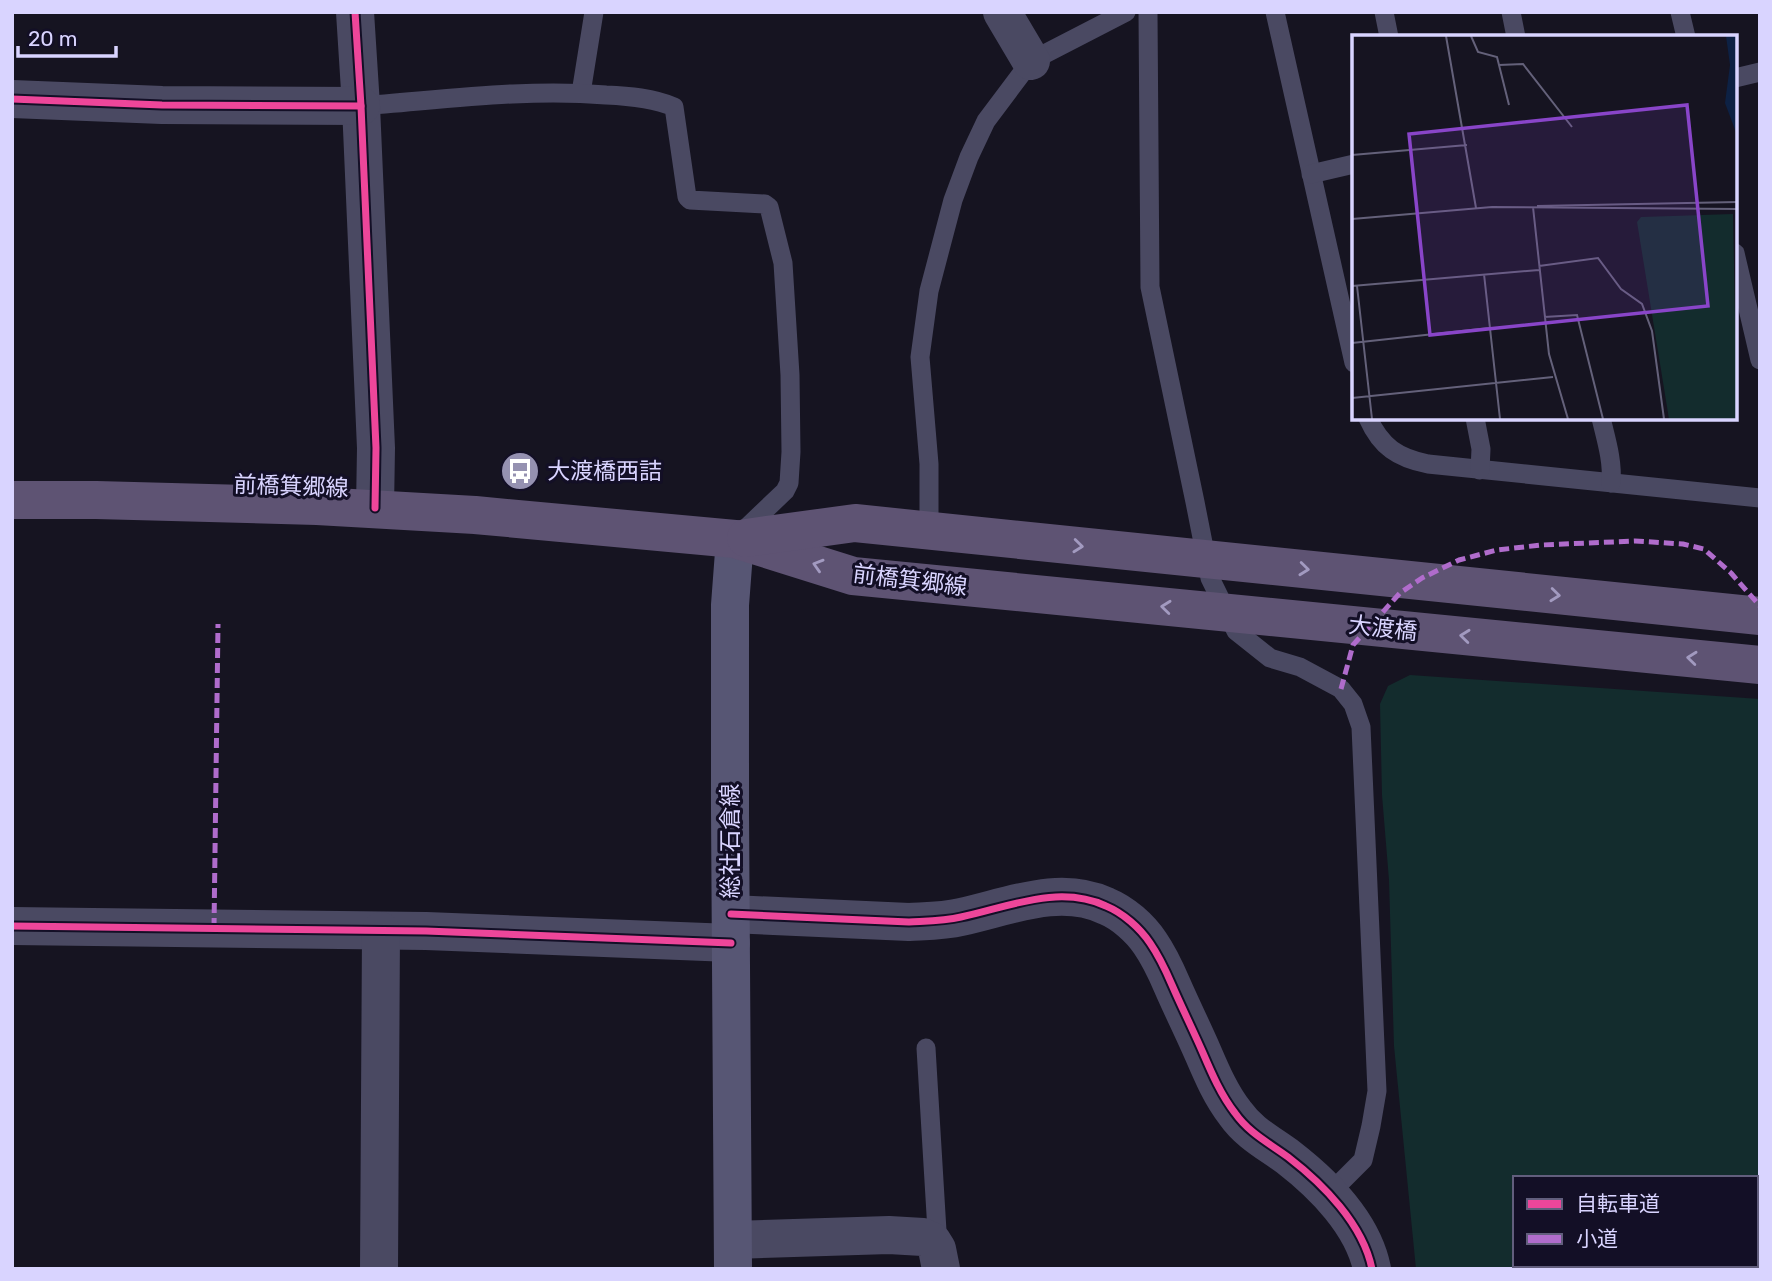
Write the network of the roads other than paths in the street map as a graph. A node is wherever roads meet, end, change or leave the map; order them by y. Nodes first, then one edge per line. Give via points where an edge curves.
1 (355, 12) edge
2 (594, 12) edge
3 (1002, 12) edge
4 (1126, 12) edge
5 (1148, 12) edge
6 (1275, 12) edge
7 (1384, 12) edge
8 (1511, 12) edge
9 (1680, 12) edge
10 (1389, 35) edge
11 (1516, 35) edge
12 (1686, 35) edge
13 (1031, 61) junction
14 (1760, 72) edge
15 (1737, 78) edge
16 (581, 93) junction
17 (12, 99) edge
18 (361, 106) junction
19 (1352, 164) edge
20 (1311, 174) junction
21 (1739, 285) edge
22 (1352, 354) edge
23 (1760, 360) edge
24 (1369, 420) edge
25 (1475, 420) edge
26 (1601, 420) edge
27 (1480, 470) junction
28 (1611, 483) junction
29 (1760, 498) edge
30 (12, 500) edge
31 (375, 508) junction
32 (929, 531) junction
33 (736, 539) junction
34 (1006, 591) joint
35 (1760, 616) edge
36 (1760, 665) edge
37 (12, 926) edge
38 (731, 928) junction
39 (381, 931) junction
40 (926, 1048) dead end
41 (1329, 1194) junction
42 (733, 1254) edge
43 (936, 1255) edge
44 (379, 1269) edge
45 (1372, 1269) edge

1 - 18 street
2 - 16 lane
3 - 13 street
4 - 13 lane
5 - 41 lane via 1150,287 1210,579 1236,631 1270,658 1341,688 1361,727 1377,1091 1363,1160
6 - 20 lane
7 - 10 lane
8 - 11 lane
9 - 12 lane
13 - 32 lane via 986,121 969,157 929,291 920,357
14 - 15 lane
16 - 18 lane
16 - 33 lane via 674,107 687,197 769,207 783,263 790,375 789,483
17 - 18 street
18 - 31 street
19 - 20 lane
20 - 22 lane
21 - 23 lane
24 - 27 lane via 1379,438 1399,456
25 - 27 lane
26 - 28 lane
27 - 28 lane
28 - 29 lane
30 - 31 main road, 前橋箕郷線
31 - 33 main road, 前橋箕郷線
32 - 33 main road, 前橋箕郷線 via 855,523
32 -> 35 main road, 前橋箕郷線
34 -> 33 main road, 前橋箕郷線 via 853,576
33 - 38 main road, 総社石倉線 via 730,605
36 -> 34 main road, 大渡橋
37 - 39 street
38 - 39 street via 519,934
38 - 41 street via 932,921 1054,897 1080,897 1107,906 1130,921 1150,943 1236,1115
38 - 42 main road, 総社石倉線
39 - 44 street
40 - 43 lane
41 - 45 street via 1356,1227
42 - 43 street via 889,1235 923,1237

